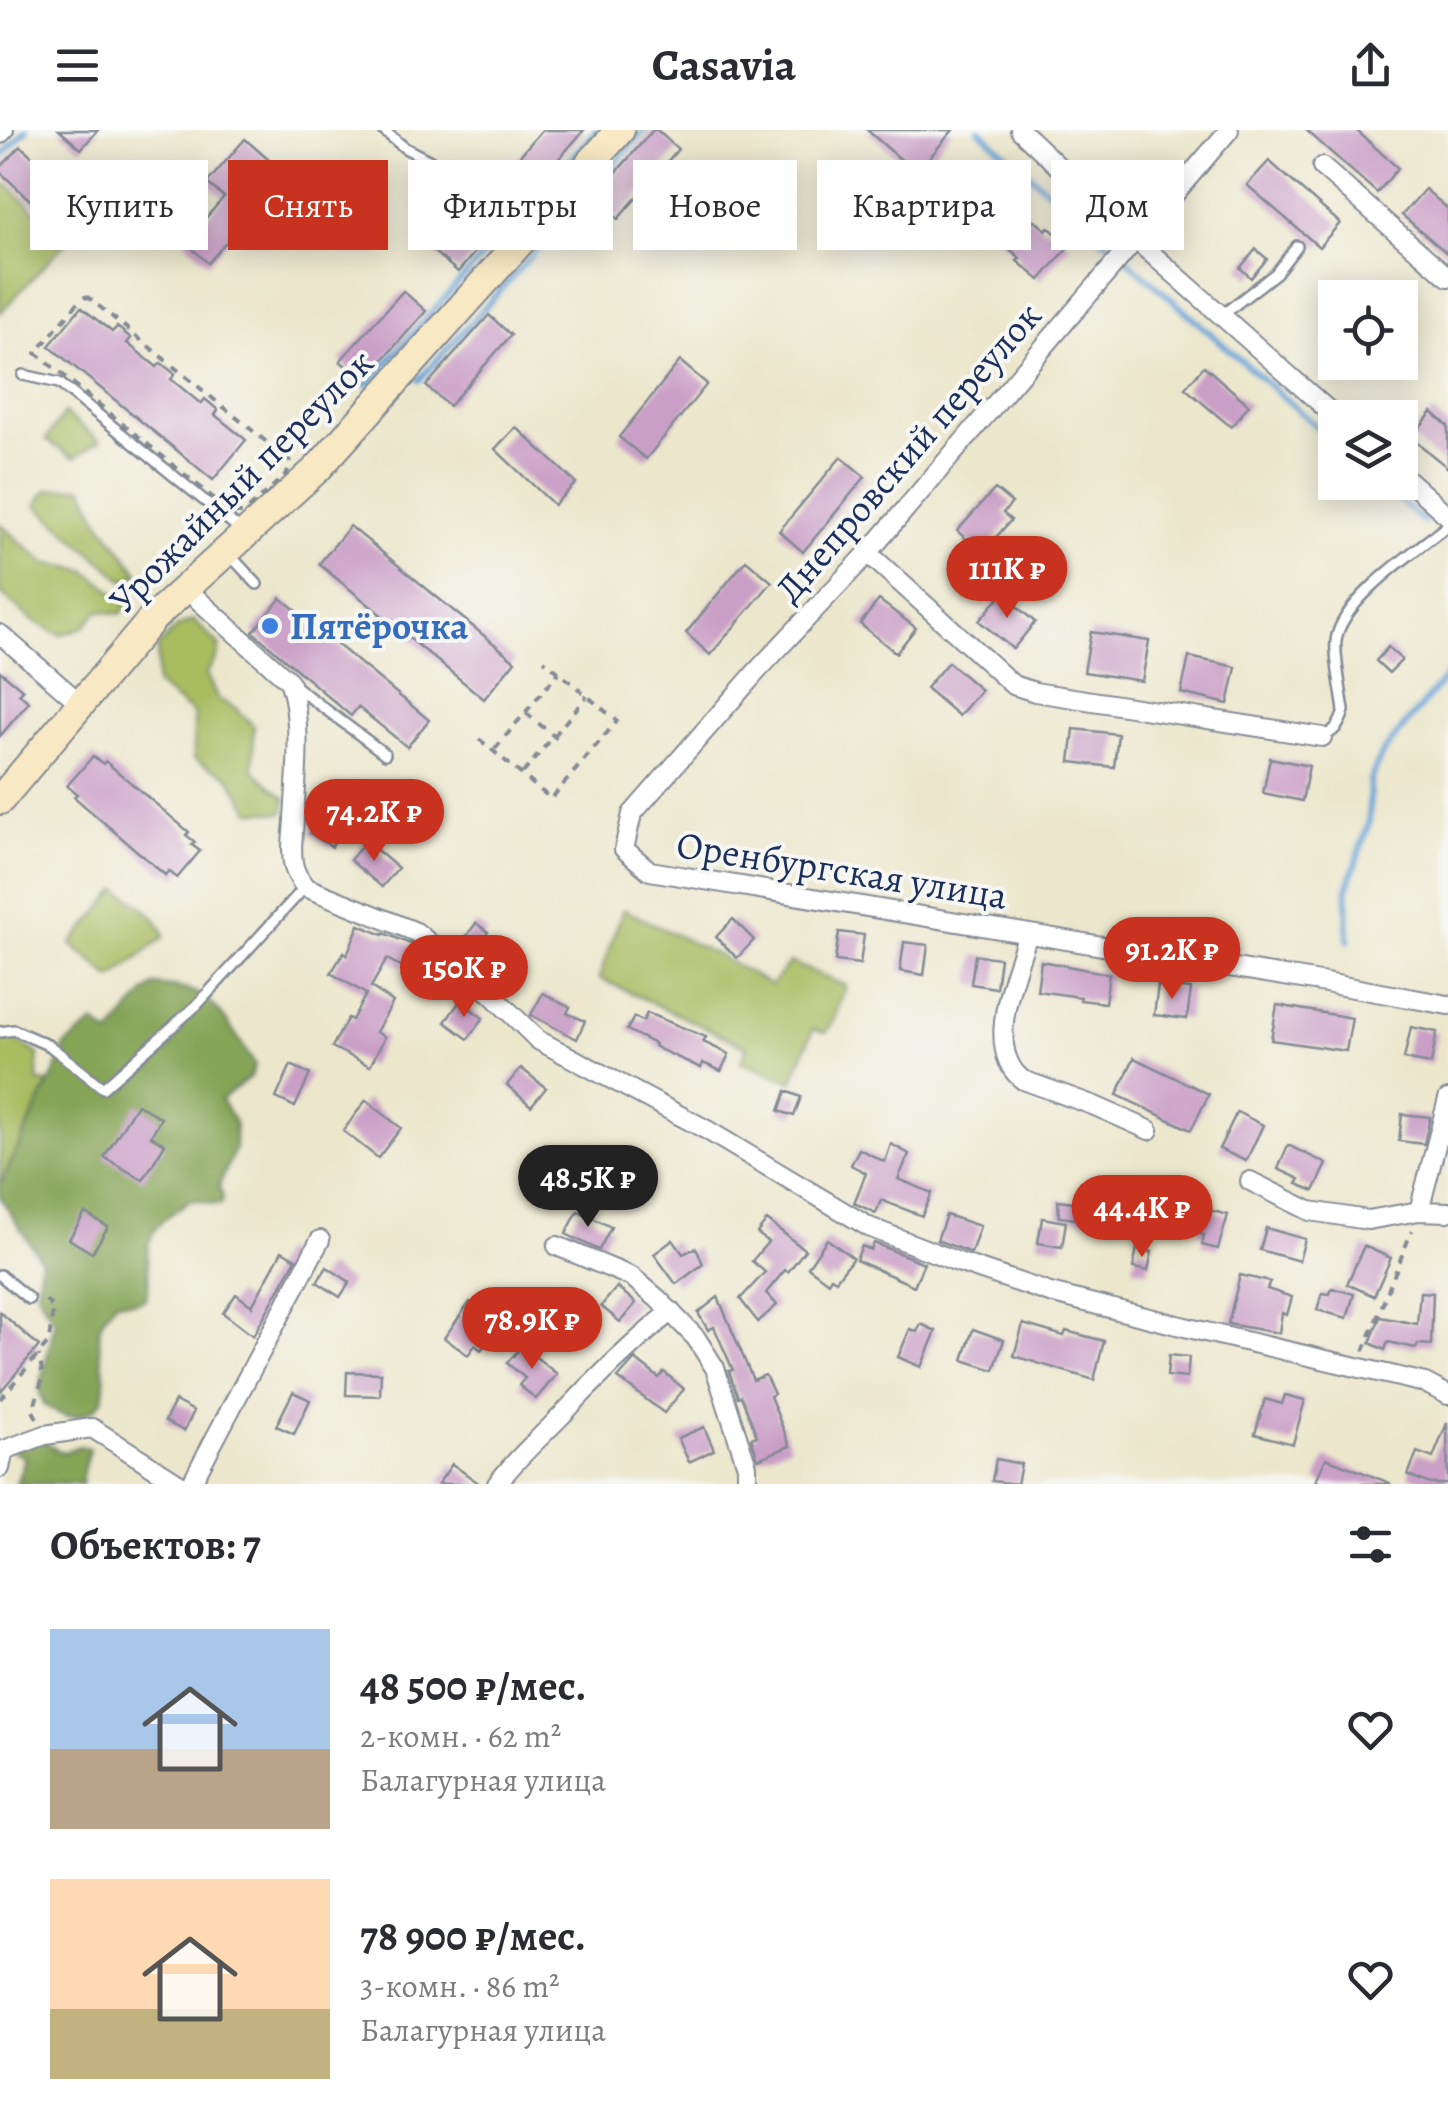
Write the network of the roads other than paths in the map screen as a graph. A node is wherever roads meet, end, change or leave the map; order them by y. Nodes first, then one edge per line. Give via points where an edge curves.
1 (383, 130) edge
2 (620, 130) edge
3 (1020, 130) edge
4 (1229, 130) edge
5 (428, 160) edge
6 (593, 160) edge
7 (1052, 160) edge
8 (1322, 167) dead end
9 (1184, 182) edge
10 (1297, 246) dead end
11 (511, 250) edge
12 (1125, 250) edge
13 (1149, 250) edge
14 (1448, 278) edge
15 (1222, 315) junction
16 (23, 375) dead end
17 (1318, 401) edge
18 (1418, 489) edge
19 (1448, 516) edge
20 (1448, 525) edge
21 (236, 543) junction
22 (868, 553) junction
23 (257, 584) dead end
24 (187, 588) junction
25 (0, 634) edge
26 (289, 681) junction
27 (81, 704) junction
28 (1322, 737) joint
29 (386, 754) dead end
30 (0, 800) edge
31 (632, 814) joint
32 (305, 887) junction
33 (1028, 934) junction
34 (1448, 1005) edge
35 (0, 1032) edge
36 (1448, 1099) edge
37 (1148, 1130) dead end
38 (1250, 1181) dead end
39 (1419, 1211) junction
40 (1448, 1212) edge
41 (320, 1240) dead end
42 (557, 1246) dead end
43 (0, 1275) edge
44 (29, 1300) road end
45 (670, 1311) junction
46 (1448, 1395) edge
47 (0, 1468) edge
48 (180, 1484) edge
49 (191, 1484) edge
50 (496, 1484) edge
51 (747, 1484) edge

1 - 5 lane
2 - 6 street, Урожайный переулок
3 - 7 street
4 - 9 street, Днепровский переулок
8 - 14 street
10 - 15 lane
11 - 21 street, Урожайный переулок via 318,468
12 - 22 street, Днепровский переулок
13 - 15 street
15 - 17 street
16 - 21 lane via 60,383
18 - 19 street
20 - 28 lane via 1378,580 1344,620 1336,640 1344,711 1332,733
21 - 23 lane
21 - 24 street, Урожайный переулок
22 - 28 street via 1014,684
22 - 31 street, Днепровский переулок
24 - 26 street
24 - 27 street, Урожайный переулок
25 - 27 street
26 - 29 lane
26 - 32 street via 296,719 292,854
27 - 30 street, Урожайный переулок
31 - 33 street, Оренбургская улица via 624,849 650,871
32 - 35 lane via 197,1005 103,1088 50,1046 14,1030
32 - 46 street via 416,932 538,1040 707,1130 869,1228 1050,1293 1425,1383
33 - 34 street, Оренбургская улица
33 - 37 street via 1002,1028 1014,1074
36 - 39 street
38 - 39 street via 1310,1210 1368,1220
39 - 40 street
41 - 49 street
42 - 45 street via 632,1278
43 - 44 lane
45 - 50 street
45 - 51 street via 715,1368 748,1466
47 - 48 street via 4,1450 92,1428

